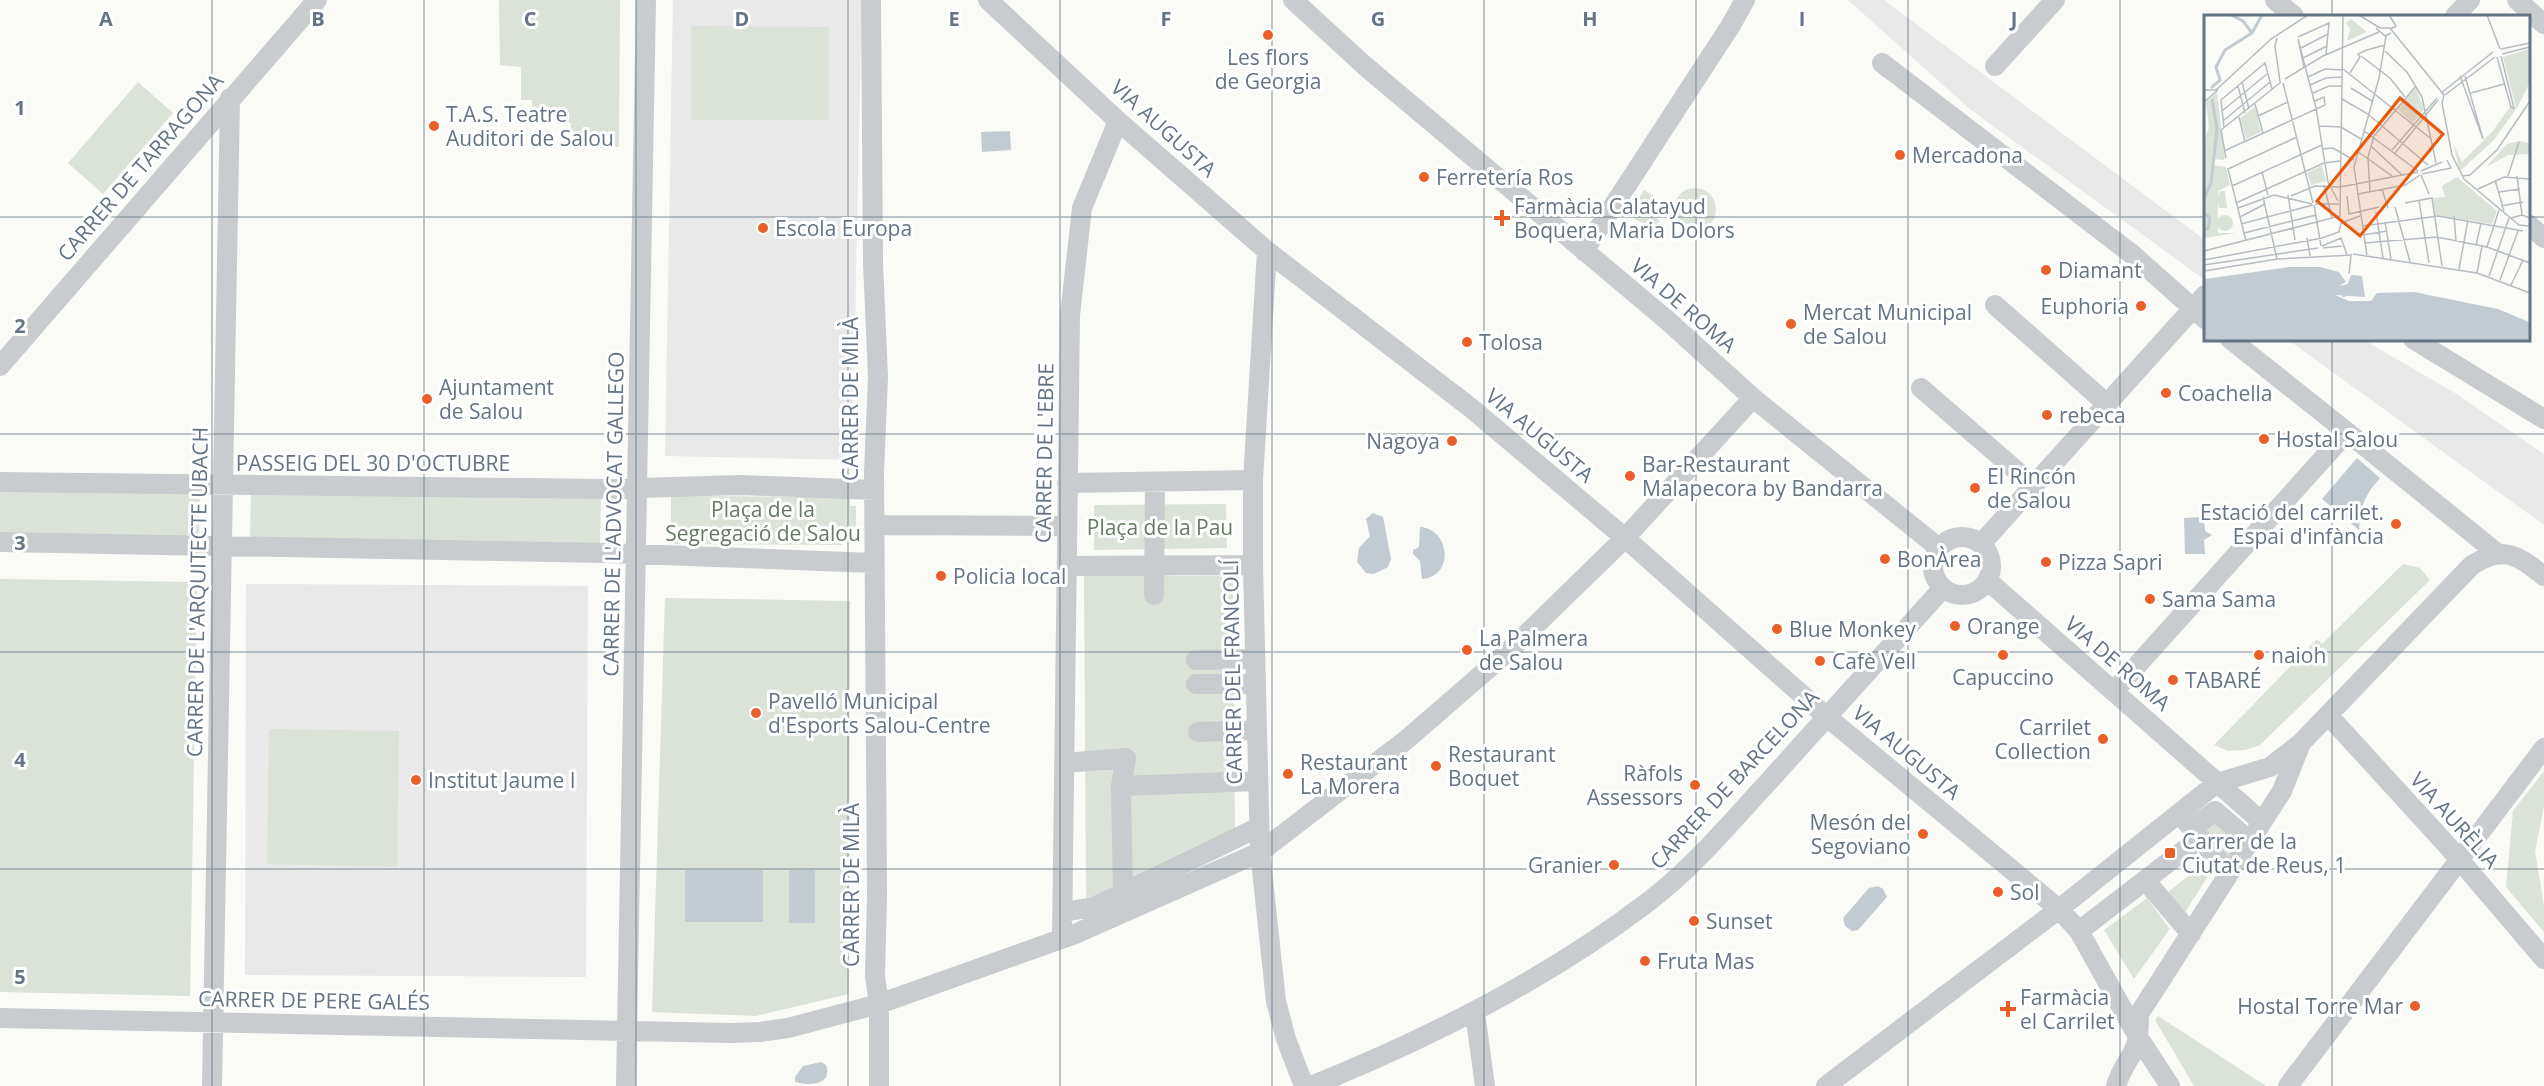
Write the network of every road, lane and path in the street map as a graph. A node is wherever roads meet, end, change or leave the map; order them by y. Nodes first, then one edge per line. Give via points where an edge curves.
1 (317, 0) edge
2 (646, 0) edge
3 (871, 0) edge
4 (988, 0) edge
5 (1293, 0) edge
6 (1745, 0) edge
7 (2055, 0) edge
8 (2275, 0) edge
9 (2470, 0) edge
10 (2517, 0) edge
11 (2293, 15) edge
12 (2456, 15) edge
13 (2544, 24) edge
14 (1882, 63) dead end
15 (1995, 66) dead end
16 (231, 98) junction
17 (1118, 121) junction
18 (2529, 225) edge
19 (2544, 238) edge
20 (1267, 251) junction
21 (1584, 251) junction
22 (1995, 306) dead end
23 (2201, 308) edge
24 (2231, 340) edge
25 (2415, 340) edge
26 (0, 366) edge
27 (1921, 388) dead end
28 (1753, 398) junction
29 (2107, 404) junction
30 (2544, 419) edge
31 (2347, 432) junction
32 (1253, 480) junction
33 (0, 482) edge
34 (1155, 482) junction
35 (1067, 483) junction
36 (223, 486) junction
37 (2034, 486) junction
38 (637, 489) junction
39 (874, 490) junction
40 (874, 525) junction
41 (1067, 526) junction
42 (1625, 538) junction
43 (0, 542) edge
44 (1981, 544) junction
45 (222, 546) junction
46 (1939, 548) junction
47 (2497, 553) junction
48 (636, 554) junction
49 (874, 562) junction
50 (1066, 566) junction
51 (1152, 566) junction
52 (1253, 566) junction
53 (2544, 576) edge
54 (1987, 580) junction
55 (1943, 588) junction
56 (1154, 595) dead end
57 (1255, 658) junction
58 (1196, 660) dead end
59 (1197, 684) dead end
60 (1256, 684) junction
61 (2114, 691) junction
62 (2328, 716) junction
63 (1827, 717) junction
64 (1257, 730) junction
65 (1198, 732) dead end
66 (2301, 743) junction
67 (2544, 748) edge
68 (1064, 763) junction
69 (1258, 782) junction
70 (2217, 783) junction
71 (1121, 786) junction
72 (2262, 822) junction
73 (1259, 827) junction
74 (2190, 827) junction
75 (2250, 841) junction
76 (1260, 852) junction
77 (2460, 860) junction
78 (2229, 873) junction
79 (2145, 880) junction
80 (1123, 893) junction
81 (2059, 909) junction
82 (1063, 912) junction
83 (2079, 931) junction
84 (2191, 934) junction
85 (1062, 938) junction
86 (2544, 960) edge
87 (879, 1004) junction
88 (1475, 1013) junction
89 (0, 1018) edge
90 (213, 1022) junction
91 (627, 1030) junction
92 (2138, 1037) junction
93 (212, 1086) edge
94 (626, 1086) edge
95 (879, 1086) edge
96 (1304, 1086) edge
97 (1311, 1086) edge
98 (1485, 1086) edge
99 (1826, 1086) edge
100 (2116, 1086) edge
101 (2170, 1086) edge
102 (2288, 1086) edge

1 - 16 street, CARRER DE TARRAGONA
2 - 38 street, CARRER DE L'ADVOCAT GALLEGO
3 - 39 street, CARRER DE MILÀ via 878,377
4 - 17 street, VIA AUGUSTA
5 - 21 street, VIA DE ROMA
6 - 21 street
7 - 15 street
8 - 11 street
9 - 12 street
10 - 13 street
14 - 23 street
16 - 26 street, CARRER DE TARRAGONA
16 - 36 street, CARRER DE L'ARQUITECTE UBACH
17 - 20 street, VIA AUGUSTA
17 - 35 street, CARRER DE L'EBRE via 1082,208 1070,315
18 - 19 street
20 - 32 street, CARRER DEL FRANCOLÍ
20 - 42 street, VIA AUGUSTA via 1470,408
21 - 28 street, VIA DE ROMA
22 - 29 street
23 - 29 street
24 - 31 street
25 - 30 street
27 - 37 street
28 - 42 street, CARRER DE PERE GALÉS
28 - 46 street, VIA DE ROMA
29 - 37 street
31 - 47 street
31 - 61 street
32 - 34 street
32 - 52 street, CARRER DEL FRANCOLÍ
33 - 36 street, PASSEIG DEL 30 D'OCTUBRE
34 - 35 street
34 - 51 street
35 - 41 street, CARRER DE L'EBRE
36 - 38 street, PASSEIG DEL 30 D'OCTUBRE
36 - 45 street, CARRER DE L'ARQUITECTE UBACH
37 - 44 street
38 - 39 street via 740,485
38 - 48 street, CARRER DE L'ADVOCAT GALLEGO
39 - 40 street, CARRER DE MILÀ
40 - 41 street
40 - 49 street, CARRER DE MILÀ
41 - 50 street, CARRER DE L'EBRE
42 - 63 street, VIA AUGUSTA
42 - 76 street, CARRER DE PERE GALÉS via 1511,649 1406,740
43 - 45 street
44 - 46 street via 1964,537 1946,541
44 - 54 street via 1991,565
45 - 48 street
45 - 90 street, CARRER DE L'ARQUITECTE UBACH
46 - 55 street via 1933,573
47 - 53 street via 2523,559
47 - 62 street via 2461,575
48 - 49 street
48 - 91 street, CARRER DE L'ADVOCAT GALLEGO
49 - 87 street, CARRER DE MILÀ via 875,976
50 - 51 street
50 - 68 street, CARRER DE L'EBRE
51 - 52 street
51 - 56 street
52 - 57 street, CARRER DEL FRANCOLÍ
54 - 55 street via 1967,595
54 - 61 street, VIA DE ROMA
55 - 63 street, CARRER DE BARCELONA
57 - 58 street
57 - 60 street, CARRER DEL FRANCOLÍ
59 - 60 street
60 - 64 street, CARRER DEL FRANCOLÍ
61 - 70 street, VIA DE ROMA
62 - 66 street
62 - 77 street, VIA AURÈLIA
63 - 81 street, VIA AUGUSTA
63 - 88 street, CARRER DE BARCELONA via 1710,846 1649,901 1586,946
64 - 65 street
64 - 69 street, CARRER DEL FRANCOLÍ
66 - 70 street via 2270,766
66 - 72 street via 2282,791
67 - 77 street
68 - 71 street via 1126,758
68 - 82 street, CARRER DE L'EBRE
69 - 71 street
69 - 73 street, CARRER DEL FRANCOLÍ
70 - 72 street, VIA DE ROMA
70 - 74 street
71 - 80 street
72 - 75 street
73 - 76 street, CARRER DEL FRANCOLÍ
73 - 80 street
74 - 75 street via 2215,811
74 - 78 street
74 - 79 street
74 - 81 street
75 - 78 street
76 - 85 street, CARRER DE PERE GALÉS
76 - 96 street, CARRER DEL FRANCOLÍ via 1276,1001
77 - 86 street, VIA AURÈLIA
77 - 102 street
78 - 84 street
79 - 83 street
79 - 84 street
80 - 82 street via 1094,907
81 - 83 street, VIA AUGUSTA
81 - 99 street
82 - 85 street, CARRER DE L'EBRE
83 - 92 street, VIA AUGUSTA
84 - 92 street via 2139,1014
85 - 87 street, CARRER DE PERE GALÉS
87 - 91 street, CARRER DE PERE GALÉS via 816,1022 760,1032
87 - 95 street, CARRER DE MILÀ
88 - 97 street, CARRER DE BARCELONA
88 - 98 street
89 - 90 street, CARRER DE PERE GALÉS
90 - 91 street, CARRER DE PERE GALÉS
90 - 93 street, CARRER DE L'ARQUITECTE UBACH
91 - 94 street, CARRER DE L'ADVOCAT GALLEGO
92 - 100 street
92 - 101 street, VIA AUGUSTA

